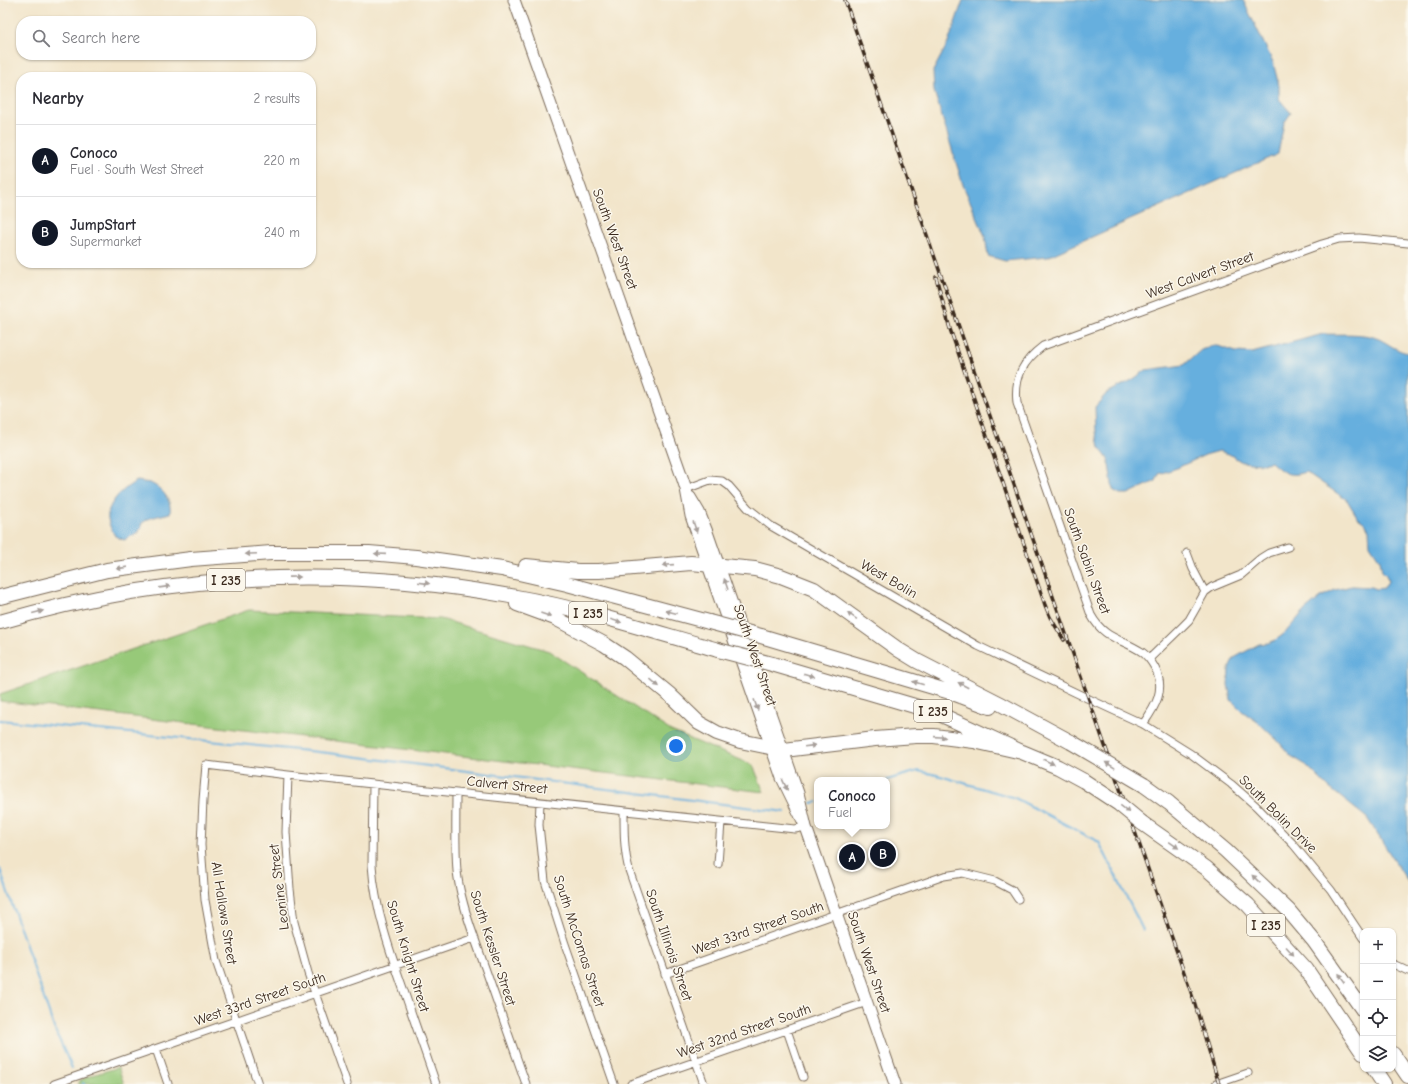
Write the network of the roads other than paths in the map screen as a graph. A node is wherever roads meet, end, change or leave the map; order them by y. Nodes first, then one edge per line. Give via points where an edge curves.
1 (514, 0) edge
2 (1408, 243) edge
3 (1018, 376) joint
4 (686, 489) junction
5 (1288, 547) dead end
6 (1187, 553) dead end
7 (416, 557) junction
8 (713, 565) junction
9 (455, 587) junction
10 (1204, 592) junction
11 (0, 596) edge
12 (0, 622) edge
13 (1150, 658) junction
14 (1089, 699) joint
15 (1034, 723) junction
16 (1143, 724) junction
17 (778, 749) junction
18 (1022, 752) junction
19 (206, 765) joint
20 (288, 775) junction
21 (373, 784) junction
22 (456, 793) junction
23 (540, 802) junction
24 (624, 812) junction
25 (721, 822) junction
26 (806, 827) junction
27 (718, 864) dead end
28 (1018, 899) dead end
29 (836, 914) junction
30 (1360, 934) edge
31 (474, 938) junction
32 (1396, 965) edge
33 (395, 966) junction
34 (1408, 971) edge
35 (665, 974) junction
36 (315, 994) junction
37 (867, 1002) junction
38 (1360, 1006) edge
39 (236, 1021) junction
40 (787, 1030) junction
41 (156, 1049) junction
42 (1360, 1049) edge
43 (1396, 1058) edge
44 (696, 1061) junction
45 (1376, 1072) edge
46 (1248, 1073) dead end
47 (1408, 1076) edge
48 (803, 1077) dead end
49 (72, 1081) edge
50 (54, 1084) edge
51 (168, 1084) edge
52 (258, 1084) edge
53 (347, 1084) edge
54 (436, 1084) edge
55 (526, 1084) edge
56 (614, 1084) edge
57 (631, 1084) edge
58 (704, 1084) edge
59 (895, 1084) edge
60 (1216, 1084) edge
61 (1384, 1084) edge

1 - 4 street, South West Street
2 - 3 street, West Calvert Street via 1359,238 1339,239 1322,244 1043,346 1027,360
3 - 13 street, South Sabin Street via 1017,403 1091,615 1100,628 1113,638
4 - 8 street, South West Street via 699,512
4 - 14 street, West Bolin via 710,480 722,481 748,508 771,526 978,646
5 - 10 street via 1269,553 1241,575
6 - 10 street
8 -> 7 highway via 691,563 578,571 474,559
7 -> 11 highway, I 235 via 369,553 271,553 191,559 108,570
15 -> 7 highway, I 235, bridge via 950,692 709,622 535,576
15 -> 8 highway via 899,650 814,589 755,569
8 - 17 street, South West Street
12 -> 9 highway, I 235 via 122,593 232,580 296,577 367,578
9 -> 17 highway via 555,618 625,658 699,723 728,737
9 -> 18 highway, I 235, bridge via 566,607 772,664 935,712
10 - 13 street via 1188,620
13 - 16 street via 1159,678 1160,690 1156,704
14 - 16 street, South Bolin Drive
38 -> 15 highway, I 235, bridge via 1314,941 1288,910 1226,851 1144,785
16 - 30 street, South Bolin Drive via 1191,754 1256,806 1323,879
17 -> 18 highway via 916,736 950,737
17 - 26 street, South West Street via 782,778
18 -> 42 highway, I 235, bridge via 1084,781 1206,868 1258,917 1306,969
19 - 20 street, Calvert Street
19 - 39 street, All Hallows Street via 201,845 205,900 216,962
20 - 21 street, Calvert Street
20 - 36 street, Leonine Street via 286,832 291,898 296,929
21 - 22 street, Calvert Street
21 - 33 street, South Knight Street via 372,877 379,916
22 - 23 street, Calvert Street
22 - 31 street, South Kessler Street via 457,871
23 - 24 street, Calvert Street
23 - 56 street, South McComas Street via 539,825 544,881
24 - 25 street, Calvert Street
24 - 35 street, South Illinois Street via 627,863
25 - 26 street, Calvert Street via 795,829
25 - 27 street
26 - 29 street, South West Street
28 - 29 street, West 33rd Street South via 1012,890 995,880 963,873 920,883
29 - 35 street, West 33rd Street South
29 - 37 street, South West Street
31 - 33 street, West 33rd Street South
31 - 55 street, South Kessler Street
32 - 34 street
33 - 36 street, West 33rd Street South
33 - 54 street, South Knight Street
35 - 44 street, South Illinois Street
36 - 39 street, West 33rd Street South
36 - 53 street, Leonine Street
37 - 40 street, West 32nd Street South
37 - 59 street, South West Street
39 - 41 street, West 33rd Street South
39 - 52 street, All Hallows Street
40 - 44 street, West 32nd Street South
40 - 48 street
41 - 49 street, West 33rd Street South
41 - 51 street
43 - 47 highway
44 - 57 street, West 32nd Street South
44 - 58 street, South Illinois Street
45 - 61 highway
46 - 60 street
49 - 50 street, West 33rd Street South

